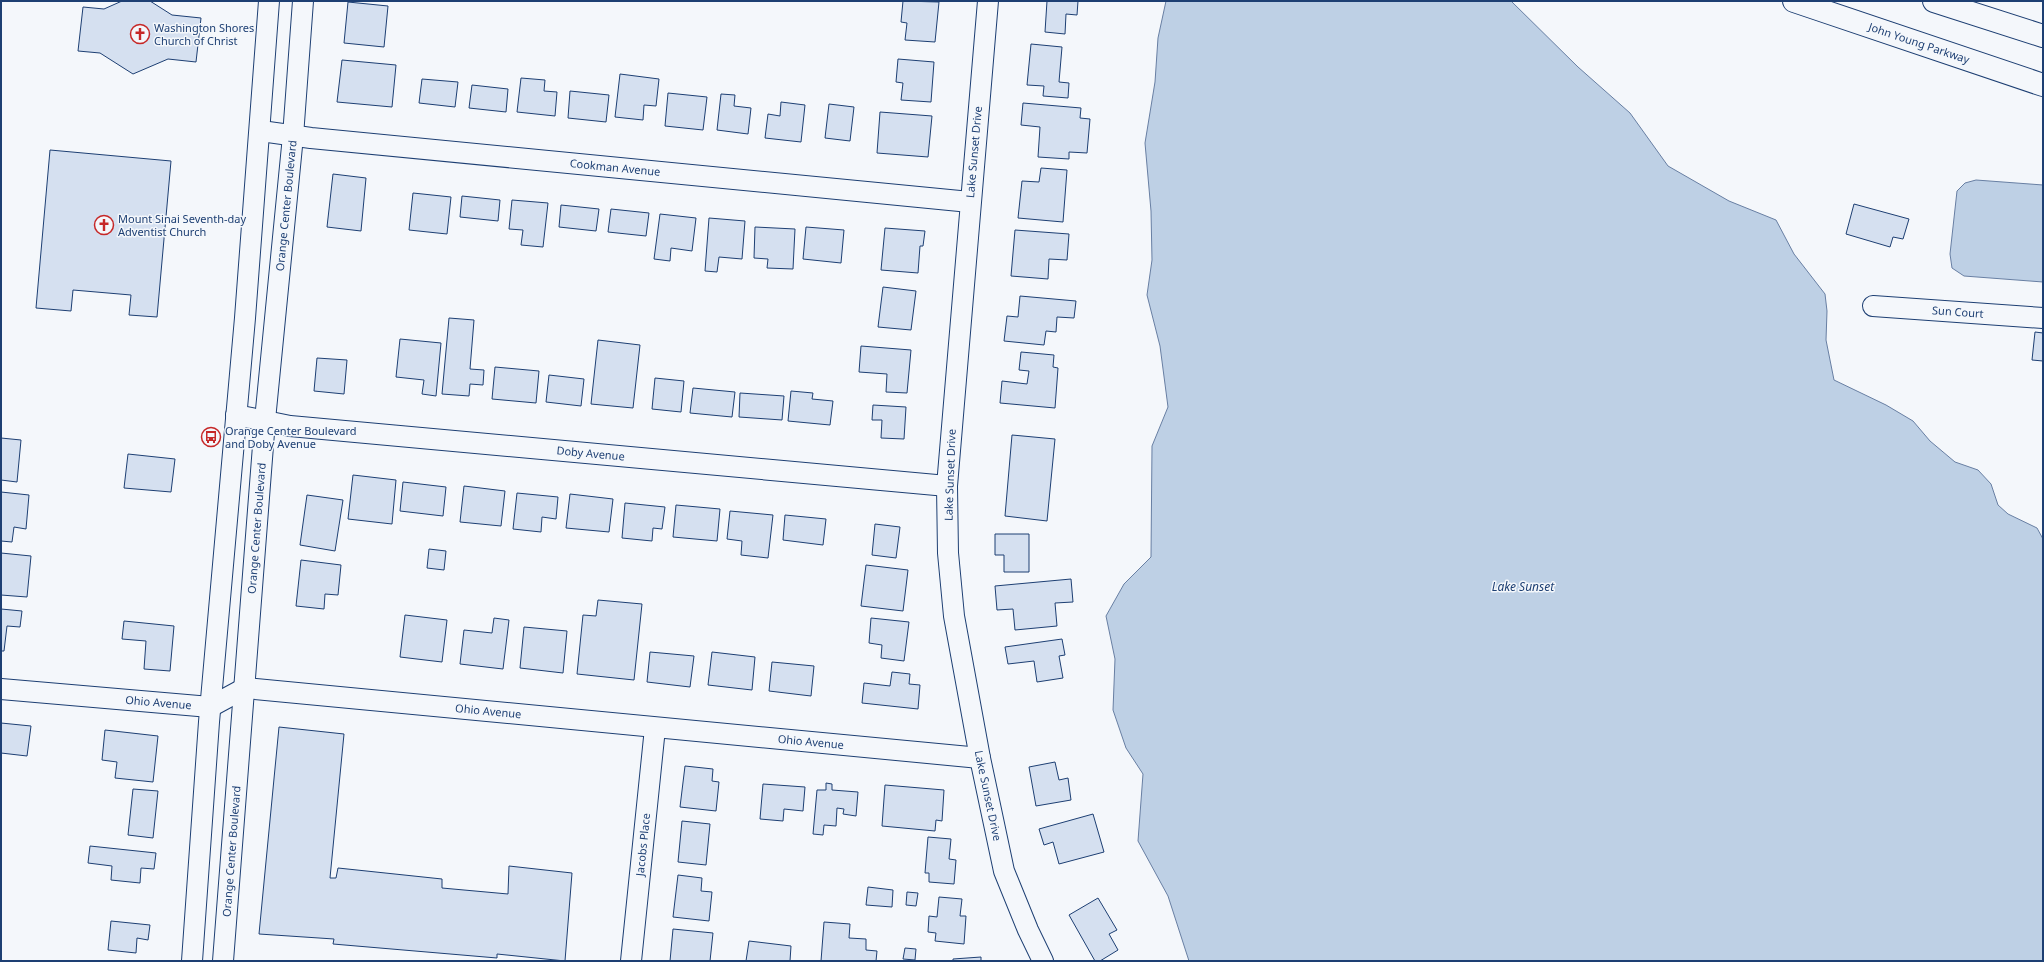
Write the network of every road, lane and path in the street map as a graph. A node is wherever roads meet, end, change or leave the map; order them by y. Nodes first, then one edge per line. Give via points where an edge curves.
1 (269, 1) edge
2 (303, 1) edge
3 (988, 1) edge
4 (1794, 1) edge
5 (1934, 1) edge
6 (2043, 36) edge
7 (2043, 84) edge
8 (260, 131) junction
9 (292, 136) junction
10 (970, 202) junction
11 (1873, 306) dead end
12 (2043, 318) edge
13 (236, 415) junction
14 (265, 420) junction
15 (947, 486) junction
16 (245, 688) junction
17 (1, 689) edge
18 (210, 707) junction
19 (655, 728) junction
20 (980, 758) junction
21 (192, 961) edge
22 (223, 961) edge
23 (631, 961) edge
24 (1043, 961) edge

1 - 8 street
2 - 9 street, Orange Center Boulevard
3 - 10 street, Lake Sunset Drive
4 - 7 main road, John Young Parkway
5 - 6 main road
8 - 9 street, Cookman Avenue
8 - 13 street
9 - 10 street, Cookman Avenue
9 - 14 street, Orange Center Boulevard
10 - 15 street, Lake Sunset Drive
11 - 12 street, Sun Court
13 - 14 street, Doby Avenue
13 - 18 street
14 - 15 street, Doby Avenue via 290,426
14 - 16 street, Orange Center Boulevard
15 - 20 street, Lake Sunset Drive via 948,553 954,616
16 - 18 street
16 - 19 street, Ohio Avenue
16 - 22 street, Orange Center Boulevard
17 - 18 street, Ohio Avenue
18 - 21 street
19 - 20 street, Ohio Avenue
19 - 23 street, Jacobs Place
20 - 24 street, Lake Sunset Drive via 1004,871

